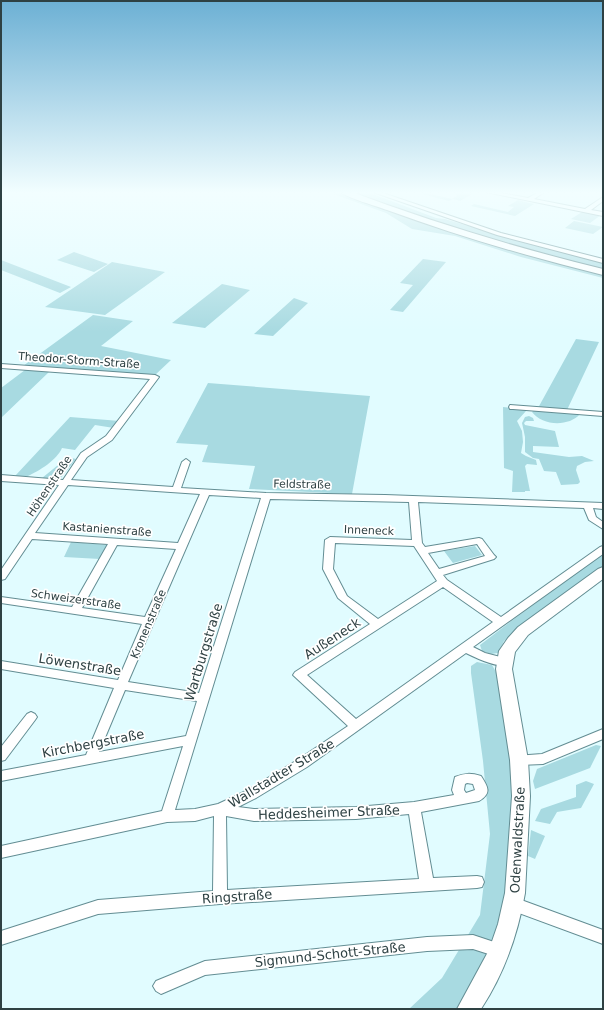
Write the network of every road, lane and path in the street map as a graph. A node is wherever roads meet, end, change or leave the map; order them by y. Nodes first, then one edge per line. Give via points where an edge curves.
1 (479, 238) edge
2 (515, 238) edge
3 (603, 261) edge
4 (603, 272) edge
5 (1, 366) edge
6 (155, 377) joint
7 (513, 407) dead end
8 (603, 414) edge
9 (186, 462) dead end
10 (1, 478) edge
11 (67, 482) junction
12 (176, 490) junction
13 (206, 491) junction
14 (266, 496) junction
15 (413, 499) junction
16 (588, 506) junction
17 (603, 506) edge
18 (603, 526) edge
19 (30, 536) junction
20 (114, 542) junction
21 (182, 546) junction
22 (419, 547) junction
23 (603, 549) edge
24 (603, 572) edge
25 (1, 577) edge
26 (440, 577) junction
27 (1, 600) edge
28 (75, 611) junction
29 (148, 621) junction
30 (500, 622) junction
31 (378, 624) junction
32 (465, 648) junction
33 (504, 662) junction
34 (1, 665) edge
35 (123, 684) junction
36 (203, 698) junction
37 (31, 717) dead end
38 (356, 726) junction
39 (602, 735) edge
40 (190, 740) junction
41 (1, 756) edge
42 (90, 759) junction
43 (519, 760) junction
44 (1, 776) edge
45 (462, 799) dead end
46 (414, 808) junction
47 (220, 809) junction
48 (166, 816) junction
49 (1, 852) edge
50 (477, 882) dead end
51 (428, 884) junction
52 (220, 897) junction
53 (514, 904) junction
54 (603, 937) edge
55 (1, 938) edge
56 (500, 951) junction
57 (161, 986) dead end
58 (468, 1009) edge

1 - 4 main road
2 - 3 street
5 - 6 street, Theodor-Storm-Straße
6 - 11 street, Höhenstraße via 109,438 84,455
7 - 8 street
9 - 12 street
10 - 11 street, Feldstraße
11 - 12 street, Feldstraße
11 - 19 street, Höhenstraße
12 - 13 street, Feldstraße
13 - 14 street, Feldstraße
13 - 21 street, Kronenstraße
14 - 15 street, Feldstraße
14 - 36 street, Wartburgstraße
15 - 16 street, Feldstraße
15 - 22 street
16 - 17 street, Feldstraße
16 - 18 street via 592,518
19 - 20 street, Kastanienstraße
19 - 25 street, Höhenstraße
20 - 21 street, Kastanienstraße
20 - 28 street
21 - 29 street, Kronenstraße
22 - 26 street
22 - 26 street, Außeneck via 478,541 491,558
22 - 31 street, Inneneck via 330,540 328,569 343,598
23 - 30 street, Wallstadter Straße
24 - 33 main road via 519,635 507,651
26 - 30 street
26 - 31 street, Außeneck
27 - 28 street, Schweizerstraße
28 - 29 street, Schweizerstraße
29 - 35 street, Kronenstraße
30 - 32 street, Wallstadter Straße
31 - 38 street, Außeneck via 299,675
32 - 33 street
32 - 38 street, Wallstadter Straße
33 - 43 main road, Odenwaldstraße
34 - 35 street, Löwenstraße
35 - 36 street, Löwenstraße
35 - 42 street, Kronenstraße
36 - 40 street, Wartburgstraße
37 - 41 street
38 - 47 street, Wallstadter Straße via 303,763 252,794
39 - 43 street via 543,760
40 - 42 street, Kirchbergstraße
40 - 48 street, Wartburgstraße
42 - 44 street, Kirchbergstraße
43 - 53 main road, Odenwaldstraße via 521,807
45 - 46 street, Heddesheimer Straße
46 - 47 street, Heddesheimer Straße via 356,813 254,815
46 - 51 street
47 - 48 street, Wallstadter Straße via 195,815
47 - 52 street
48 - 49 street, Wallstadter Straße
50 - 51 street, Ringstraße
51 - 52 street, Ringstraße
52 - 55 street, Ringstraße via 98,907
53 - 54 street
53 - 56 main road, Odenwaldstraße
56 - 57 street, Sigmund-Schott-Straße via 472,942 419,944 205,968
56 - 58 main road, Odenwaldstraße via 482,990

